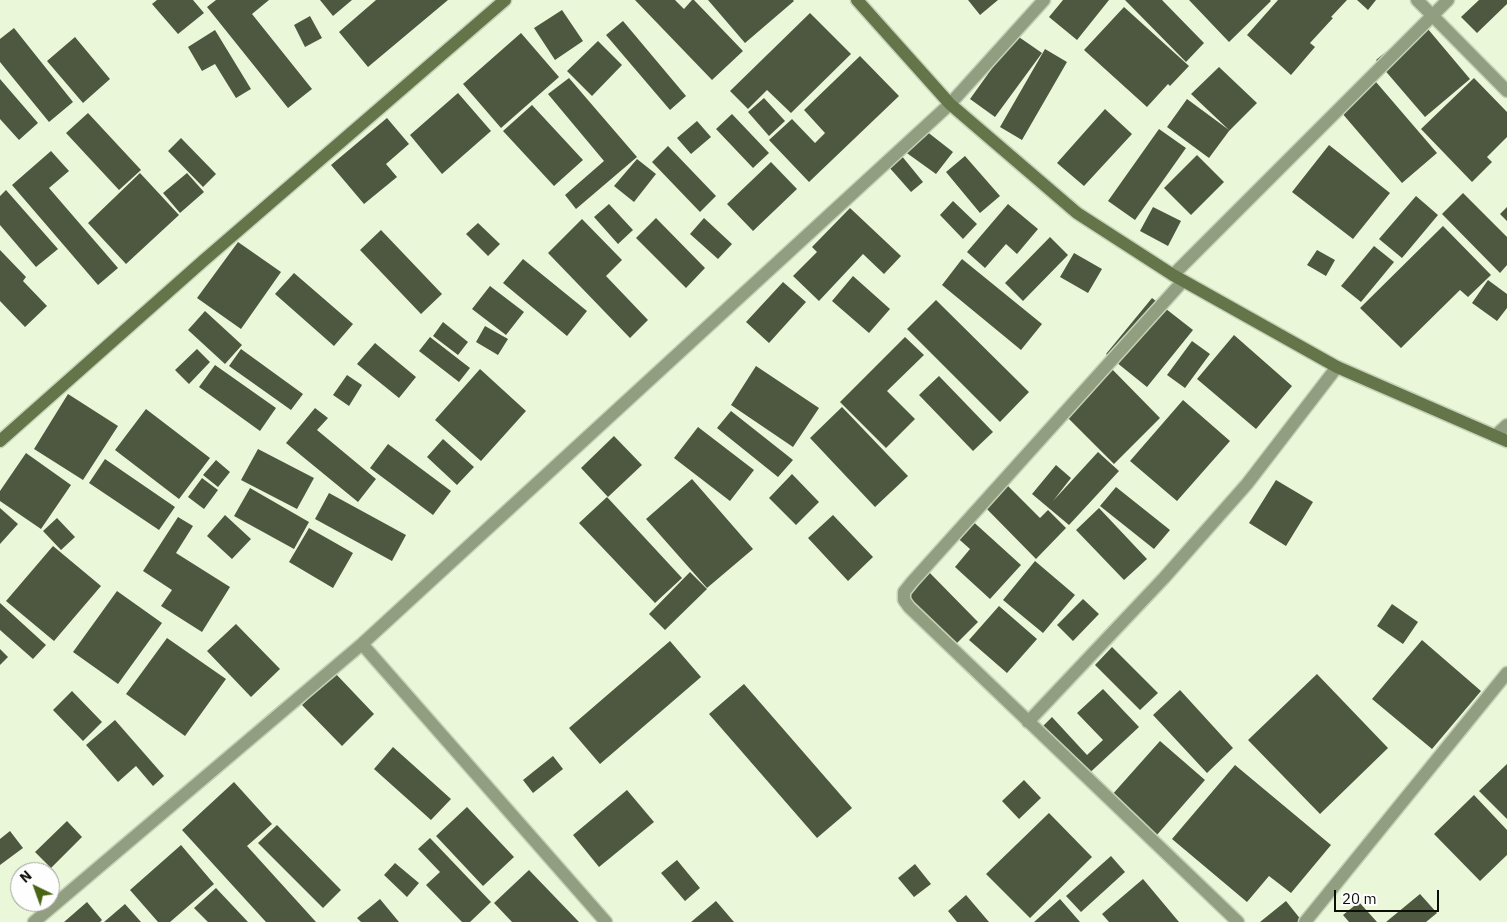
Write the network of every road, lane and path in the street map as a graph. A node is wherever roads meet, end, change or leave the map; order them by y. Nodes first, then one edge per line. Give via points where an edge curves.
1 (505, 0) edge
2 (858, 0) edge
3 (1044, 0) edge
4 (1417, 0) edge
5 (1448, 0) edge
6 (1433, 15) junction
7 (1507, 91) edge
8 (950, 104) junction
9 (1178, 278) junction
10 (1337, 367) junction
11 (1507, 425) edge
12 (1501, 438) edge
13 (0, 441) edge
14 (362, 644) junction
15 (1507, 673) edge
16 (1028, 722) junction
17 (34, 922) edge
18 (606, 922) edge
19 (1238, 922) edge
20 (1305, 922) edge

1 - 13 street
2 - 8 street
3 - 8 street
4 - 6 street
5 - 6 street
6 - 7 street
6 - 9 street
8 - 9 street via 1078,213
8 - 14 street
9 - 10 street
9 - 16 street via 904,592 908,608
10 - 12 street
10 - 16 street via 1247,484 1164,578
11 - 12 street
14 - 17 street
14 - 18 street
15 - 20 street
16 - 19 street

